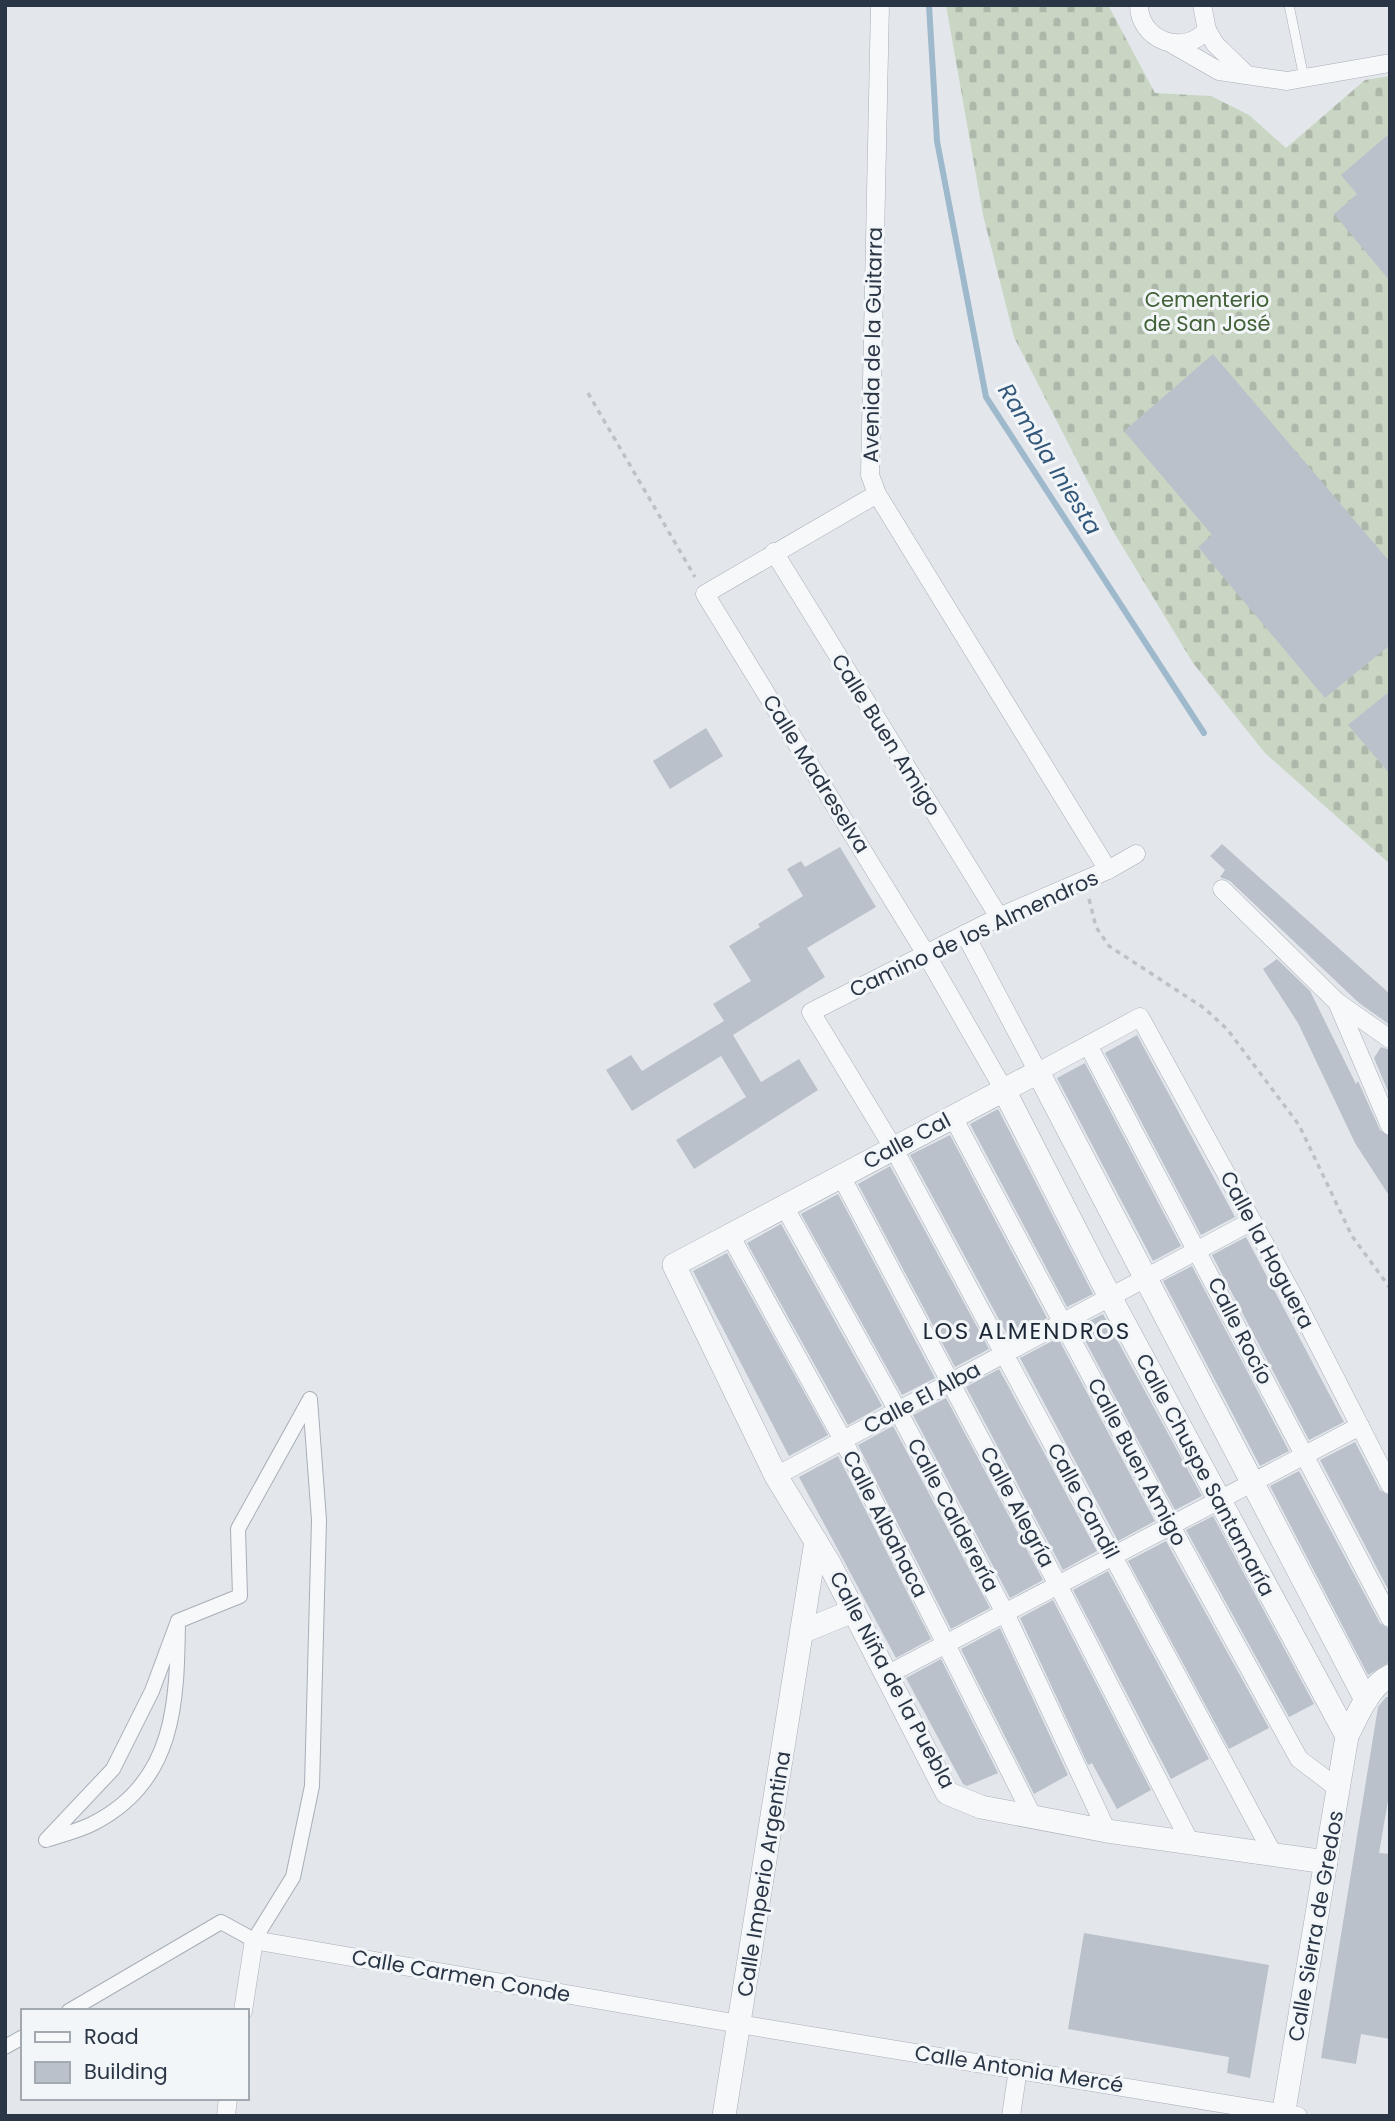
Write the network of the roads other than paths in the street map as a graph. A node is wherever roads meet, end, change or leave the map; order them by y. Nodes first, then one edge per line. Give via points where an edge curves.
1 (880, 5) edge
2 (1202, 5) edge
3 (1289, 5) edge
4 (1138, 9) edge
5 (1206, 30) junction
6 (1172, 44) junction
7 (1390, 63) edge
8 (1247, 75) junction
9 (1304, 78) junction
10 (877, 494) junction
11 (774, 552) junction
12 (1136, 854) dead end
13 (1108, 870) junction
14 (1222, 889) dead end
15 (999, 917) junction
16 (965, 934) junction
17 (926, 954) junction
18 (1337, 1002) junction
19 (811, 1012) joint
20 (1140, 1017) joint
21 (1390, 1039) edge
22 (1088, 1045) junction
23 (1038, 1072) junction
24 (1004, 1090) junction
25 (953, 1117) junction
26 (1390, 1126) edge
27 (894, 1149) junction
28 (841, 1176) junction
29 (784, 1206) junction
30 (1252, 1221) junction
31 (730, 1236) junction
32 (1198, 1250) junction
33 (674, 1265) joint
34 (1148, 1277) junction
35 (1110, 1297) junction
36 (1062, 1323) junction
37 (1004, 1354) junction
38 (950, 1383) junction
39 (898, 1410) junction
40 (1360, 1426) junction
41 (843, 1440) junction
42 (1303, 1455) junction
43 (776, 1476) junction
44 (1252, 1483) junction
45 (1390, 1485) edge
46 (1219, 1500) junction
47 (1171, 1526) junction
48 (816, 1541) junction
49 (1112, 1556) junction
50 (1059, 1585) junction
51 (853, 1611) junction
52 (1005, 1613) junction
53 (1390, 1618) edge
54 (178, 1620) junction
55 (804, 1631) junction
56 (946, 1644) junction
57 (885, 1676) junction
58 (1390, 1676) edge
59 (1366, 1700) junction
60 (1347, 1736) junction
61 (1341, 1783) junction
62 (1033, 1817) junction
63 (1107, 1831) junction
64 (1189, 1840) junction
65 (1273, 1854) junction
66 (1326, 1862) junction
67 (254, 1940) junction
68 (72, 2009) edge
69 (243, 2009) edge
70 (739, 2024) junction
71 (21, 2039) edge
72 (5, 2048) edge
73 (1018, 2069) junction
74 (1288, 2115) edge
75 (724, 2116) edge
76 (1011, 2116) edge

1 - 10 street, Avenida de la Guitarra via 870,475
2 - 5 street
3 - 9 lane
4 - 6 street via 1155,35
5 - 6 street via 1197,41
5 - 8 street
6 - 8 street via 1219,71
7 - 9 street
8 - 9 street via 1287,81
10 - 11 street
10 - 13 street, Avenida de la Guitarra
11 - 15 street, Calle Buen Amigo
11 - 17 street, Calle Madreselva via 705,594
12 - 13 street, Camino de los Almendros
13 - 15 street, Camino de los Almendros
14 - 18 street
15 - 16 street, Camino de los Almendros
16 - 17 street, Camino de los Almendros
16 - 23 street, Calle Chuspe Santamaría
17 - 19 street, Camino de los Almendros
17 - 24 street, Calle Chuspe Santamaría
18 - 21 street
18 - 26 street
19 - 27 street, Calle Candil
20 - 22 street, Calle Cal
20 - 30 street, Calle la Hoguera
22 - 23 street, Calle Cal
22 - 32 street, Calle Rocío
23 - 24 street, Calle Cal
23 - 34 street, Calle Chuspe Santamaría
24 - 25 street, Calle Cal
24 - 35 street, Calle Chuspe Santamaría
25 - 27 street, Calle Cal
25 - 36 street, Calle Buen Amigo
27 - 28 street, Calle Cal
27 - 37 street, Calle Candil
28 - 29 street, Calle Cal
28 - 38 street, Calle Alegría
29 - 31 street, Calle Cal
29 - 39 street, Calle Calderería
30 - 32 street, Calle El Alba
30 - 40 street, Calle la Hoguera
31 - 33 street, Calle Cal
31 - 41 street, Calle Albahaca
32 - 34 street, Calle El Alba
32 - 42 street, Calle Rocío
33 - 43 street, Calle Niña de la Puebla
34 - 35 street, Calle El Alba
34 - 44 street, Calle Chuspe Santamaría
35 - 36 street, Calle El Alba
35 - 46 street, Calle Chuspe Santamaría
36 - 37 street, Calle El Alba
36 - 47 street, Calle Buen Amigo
37 - 38 street, Calle El Alba
37 - 49 street, Calle Candil
38 - 39 street, Calle El Alba
38 - 50 street, Calle Alegría
39 - 41 street, Calle El Alba
39 - 52 street, Calle Calderería
40 - 42 street
40 - 45 street, Calle la Hoguera
41 - 43 street, Calle El Alba
41 - 56 street, Calle Albahaca
42 - 44 street
42 - 53 street, Calle Rocío
43 - 48 street, Calle Niña de la Puebla
44 - 46 street
44 - 59 street, Calle Chuspe Santamaría
46 - 47 street
46 - 60 street, Calle Chuspe Santamaría
47 - 49 street
47 - 61 street, Calle Buen Amigo via 1299,1759 1336,1787
48 - 51 street, Calle Niña de la Puebla
48 - 55 street, Calle Imperio Argentina
49 - 50 street
49 - 65 street, Calle Candil
50 - 52 street
50 - 64 street, Calle Alegría
51 - 55 street
51 - 57 street, Calle Niña de la Puebla
52 - 56 street
52 - 63 street, Calle Calderería
54 - 54 street via 177,1693 160,1759 131,1796 92,1824 46,1840 113,1769 152,1691
54 - 67 street via 240,1596 238,1529 310,1399 319,1520 312,1786 293,1877
55 - 70 street, Calle Imperio Argentina
56 - 57 street
56 - 62 street, Calle Albahaca
57 - 62 street, Calle Niña de la Puebla via 947,1793 981,1807
58 - 59 street
59 - 60 street
60 - 61 street, Calle Sierra de Gredos
61 - 66 street, Calle Sierra de Gredos
62 - 63 street, Calle Niña de la Puebla
63 - 64 street, Calle Niña de la Puebla
64 - 65 street, Calle Niña de la Puebla
65 - 66 street, Calle Niña de la Puebla
66 - 74 street, Calle Sierra de Gredos
67 - 68 street via 221,1922
67 - 69 street
67 - 70 street, Calle Carmen Conde
70 - 73 street, Calle Antonia Mercé
70 - 75 street, Calle Imperio Argentina
71 - 72 street
73 - 74 street, Calle Antonia Mercé
73 - 76 street

